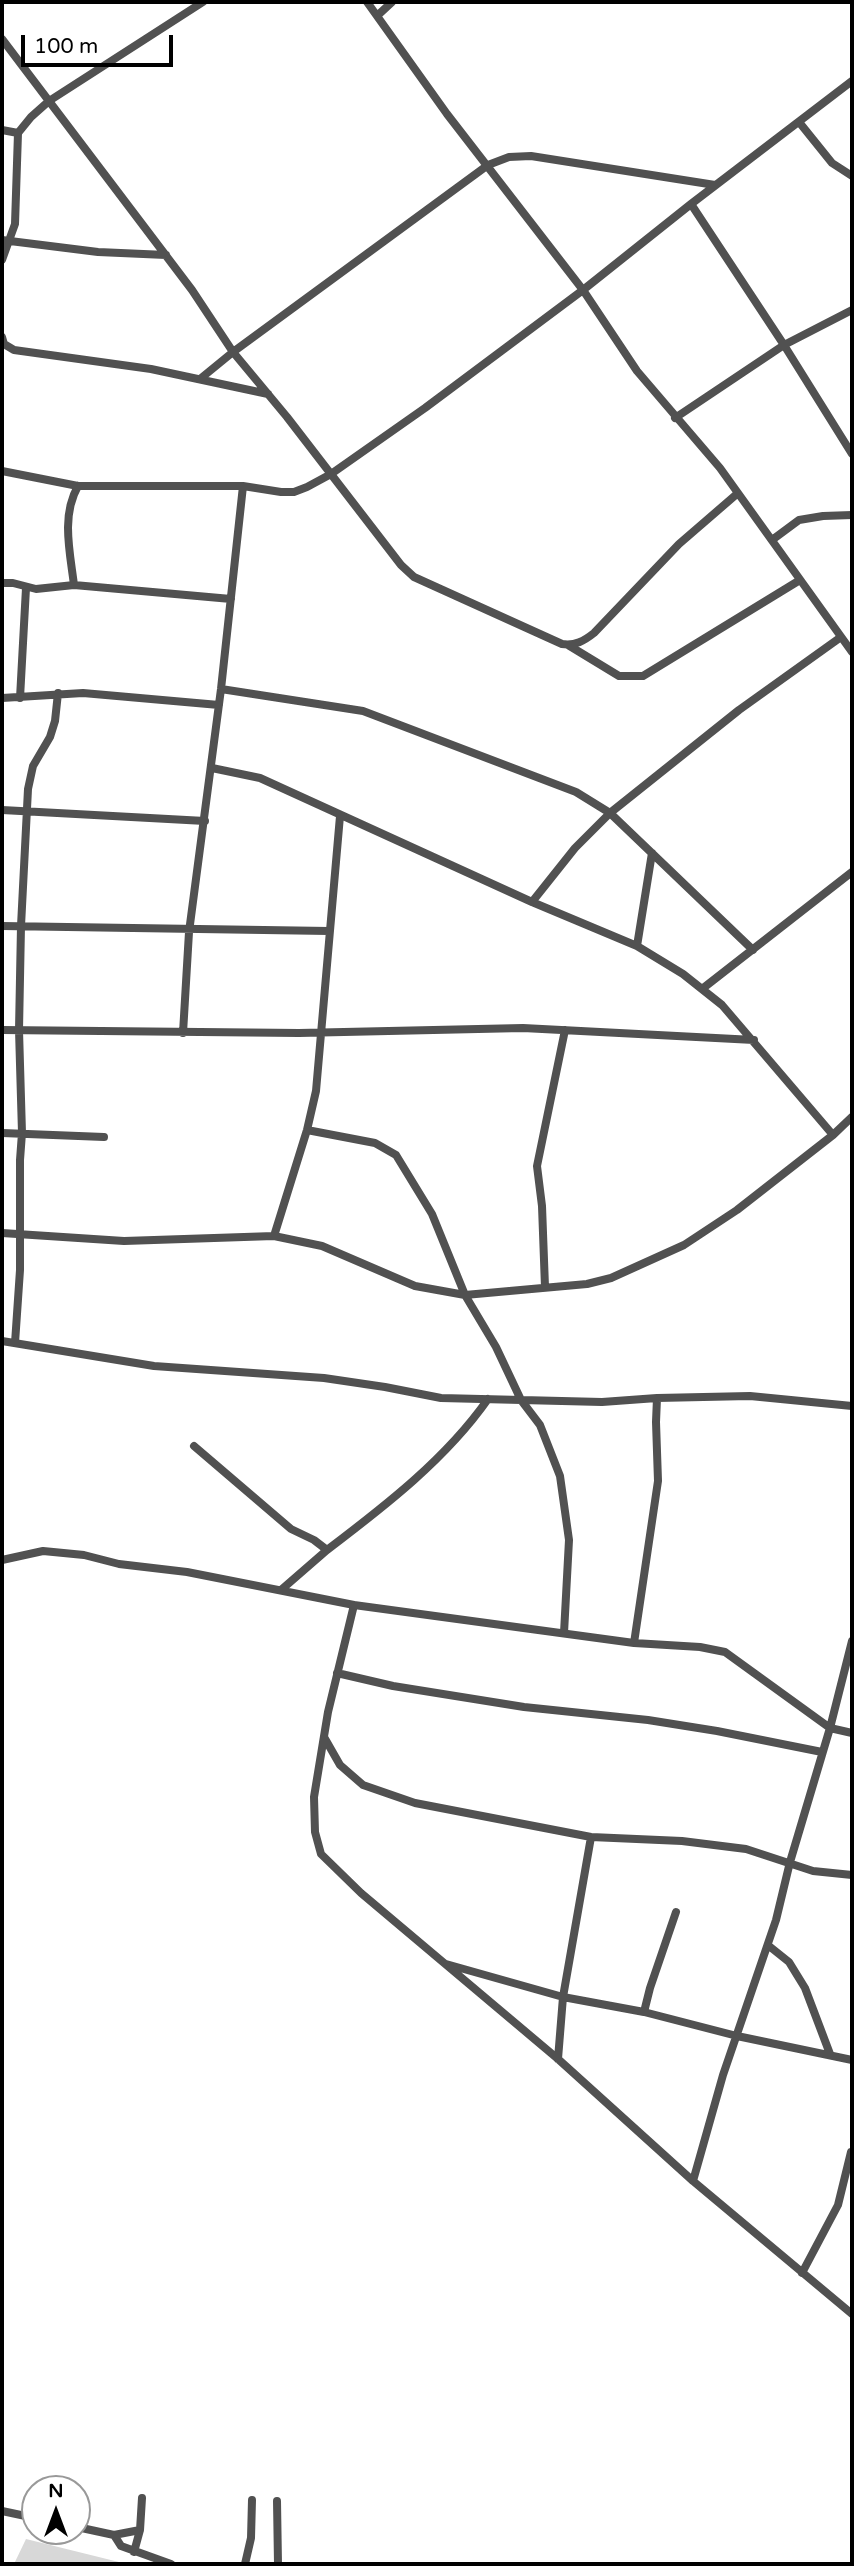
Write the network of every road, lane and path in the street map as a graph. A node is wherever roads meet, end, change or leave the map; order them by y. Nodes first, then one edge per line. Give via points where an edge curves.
1 (203, 2) edge
2 (367, 2) edge
3 (392, 2) edge
4 (377, 15) junction
5 (2, 39) edge
6 (852, 81) edge
7 (50, 101) junction
8 (799, 122) junction
9 (2, 130) edge
10 (18, 132) junction
11 (488, 164) junction
12 (852, 176) edge
13 (715, 185) junction
14 (691, 204) junction
15 (5, 240) edge
16 (166, 255) junction
17 (2, 260) edge
18 (583, 290) junction
19 (852, 310) edge
20 (2, 337) edge
21 (784, 345) junction
22 (233, 352) junction
23 (200, 379) junction
24 (269, 395) junction
25 (676, 418) junction
26 (852, 454) edge
27 (2, 471) edge
28 (331, 474) junction
29 (78, 486) junction
30 (243, 486) junction
31 (738, 493) junction
32 (852, 515) edge
33 (772, 540) junction
34 (800, 580) junction
35 (2, 583) edge
36 (74, 585) junction
37 (26, 588) junction
38 (231, 599) junction
39 (841, 637) junction
40 (568, 645) junction
41 (852, 652) edge
42 (221, 689) junction
43 (58, 693) junction
44 (2, 698) edge
45 (20, 698) junction
46 (219, 705) junction
47 (212, 768) junction
48 (2, 810) edge
49 (27, 812) junction
50 (610, 813) junction
51 (340, 816) junction
52 (205, 821) junction
53 (652, 853) junction
54 (852, 872) edge
55 (532, 902) junction
56 (2, 926) edge
57 (21, 926) junction
58 (190, 930) junction
59 (330, 931) junction
60 (637, 946) junction
61 (753, 950) junction
62 (702, 989) junction
63 (2, 1030) edge
64 (19, 1030) junction
65 (565, 1030) junction
66 (183, 1033) junction
67 (321, 1033) junction
68 (754, 1040) junction
69 (852, 1117) edge
70 (307, 1130) junction
71 (2, 1133) edge
72 (22, 1133) junction
73 (833, 1135) junction
74 (104, 1137) dead end
75 (2, 1233) edge
76 (19, 1233) junction
77 (274, 1236) junction
78 (545, 1287) junction
79 (466, 1295) junction
80 (2, 1341) edge
81 (15, 1343) junction
82 (657, 1398) junction
83 (488, 1399) junction
84 (521, 1400) junction
85 (852, 1406) edge
86 (194, 1446) dead end
87 (327, 1550) junction
88 (2, 1560) edge
89 (281, 1590) junction
90 (354, 1605) junction
91 (564, 1633) junction
92 (852, 1641) edge
93 (634, 1643) junction
94 (337, 1673) junction
95 (830, 1728) junction
96 (852, 1733) edge
97 (324, 1737) junction
98 (822, 1752) junction
99 (591, 1837) junction
100 (790, 1862) junction
101 (852, 1875) edge
102 (676, 1912) dead end
103 (769, 1946) junction
104 (443, 1963) junction
105 (563, 1997) junction
106 (644, 2012) junction
107 (737, 2036) junction
108 (830, 2054) junction
109 (558, 2059) junction
110 (852, 2060) edge
111 (851, 2152) edge
112 (693, 2181) junction
113 (802, 2273) junction
114 (852, 2314) edge
115 (142, 2498) dead end
116 (251, 2500) dead end
117 (277, 2501) dead end
118 (2, 2511) edge
119 (21, 2515) edge
120 (91, 2530) edge
121 (140, 2530) junction
122 (114, 2535) junction
123 (134, 2552) junction
124 (171, 2564) edge
125 (245, 2564) edge
126 (278, 2564) edge

1 - 7 street
2 - 4 street
3 - 4 street
4 - 11 street
5 - 7 street
6 - 8 street
7 - 10 street
7 - 16 street
8 - 12 street via 831,163
8 - 13 street
9 - 10 street
10 - 15 street via 16,210 13,233
11 - 13 street via 531,156
11 - 18 street
11 - 22 street
13 - 14 street
14 - 18 street
14 - 21 street
15 - 16 street
15 - 17 street
16 - 22 street
18 - 25 street via 637,371
18 - 28 street
19 - 21 street
20 - 23 street via 14,350
21 - 25 street
21 - 26 street
22 - 23 street
22 - 24 street
23 - 24 street
24 - 28 street
25 - 31 street
27 - 29 street
28 - 30 street via 294,492
28 - 40 street via 414,577
29 - 30 street
29 - 36 street via 67,513
30 - 38 street
31 - 33 street
31 - 40 street via 679,544 594,633
32 - 33 street via 799,520
33 - 34 street
34 - 39 street
34 - 40 street via 643,676 619,676
35 - 37 street
36 - 37 street
36 - 38 street
37 - 45 street
38 - 42 street
39 - 41 street
39 - 50 street via 739,710
42 - 46 street
42 - 50 street via 363,711 576,792
43 - 45 street
43 - 46 street
43 - 49 street via 50,737 33,766
44 - 45 street
46 - 47 street
47 - 51 street via 260,778
47 - 52 street
48 - 49 street
49 - 52 street
49 - 57 street
50 - 53 street
50 - 55 street
51 - 55 street
51 - 59 street
52 - 58 street
53 - 60 street
53 - 61 street
54 - 61 street
55 - 60 street
56 - 57 street
57 - 58 street
57 - 64 street
58 - 59 street
58 - 66 street
59 - 67 street
60 - 62 street
61 - 62 street
62 - 68 street
63 - 64 street
64 - 66 street
64 - 72 street
65 - 67 street
65 - 68 street
65 - 78 street via 537,1166
66 - 67 street
67 - 70 street
68 - 73 street
69 - 73 street
70 - 77 street
70 - 79 street via 375,1143 396,1154 432,1214
71 - 72 street
72 - 74 street
72 - 76 street
73 - 78 street via 684,1245 611,1278
75 - 76 street
76 - 77 street via 124,1241
76 - 81 street
77 - 79 street via 322,1246 415,1286
78 - 79 street
79 - 84 street
80 - 81 street
81 - 83 street via 154,1366 307,1376 441,1398
82 - 84 street
82 - 85 street via 750,1396
82 - 93 street via 658,1481
83 - 84 street
83 - 87 street via 470,1424 396,1495
84 - 91 street via 540,1425 560,1476 569,1540
86 - 87 street via 291,1529
87 - 89 street
88 - 89 street via 43,1551 84,1555
89 - 90 street
90 - 91 street
90 - 94 street
91 - 93 street
92 - 95 street
93 - 95 street via 726,1651
94 - 97 street
94 - 98 street via 393,1686 524,1707 648,1720
95 - 96 street
95 - 98 street
97 - 99 street via 340,1765 363,1785 415,1803
97 - 104 street via 314,1797 321,1854
98 - 100 street
99 - 100 street via 695,1842 746,1849
99 - 105 street
100 - 101 street via 813,1871
100 - 103 street
102 - 106 street
103 - 107 street
103 - 108 street via 789,1962 805,1988
104 - 105 street
104 - 109 street
105 - 106 street
105 - 109 street
106 - 107 street
107 - 108 street
107 - 112 street
108 - 110 street
109 - 112 street
111 - 113 street via 831,2223
112 - 113 street
113 - 114 street
115 - 121 street
116 - 125 street via 251,2538
117 - 126 street
118 - 119 street
120 - 122 street
121 - 122 street
121 - 123 street
122 - 123 street via 121,2546
123 - 124 street

